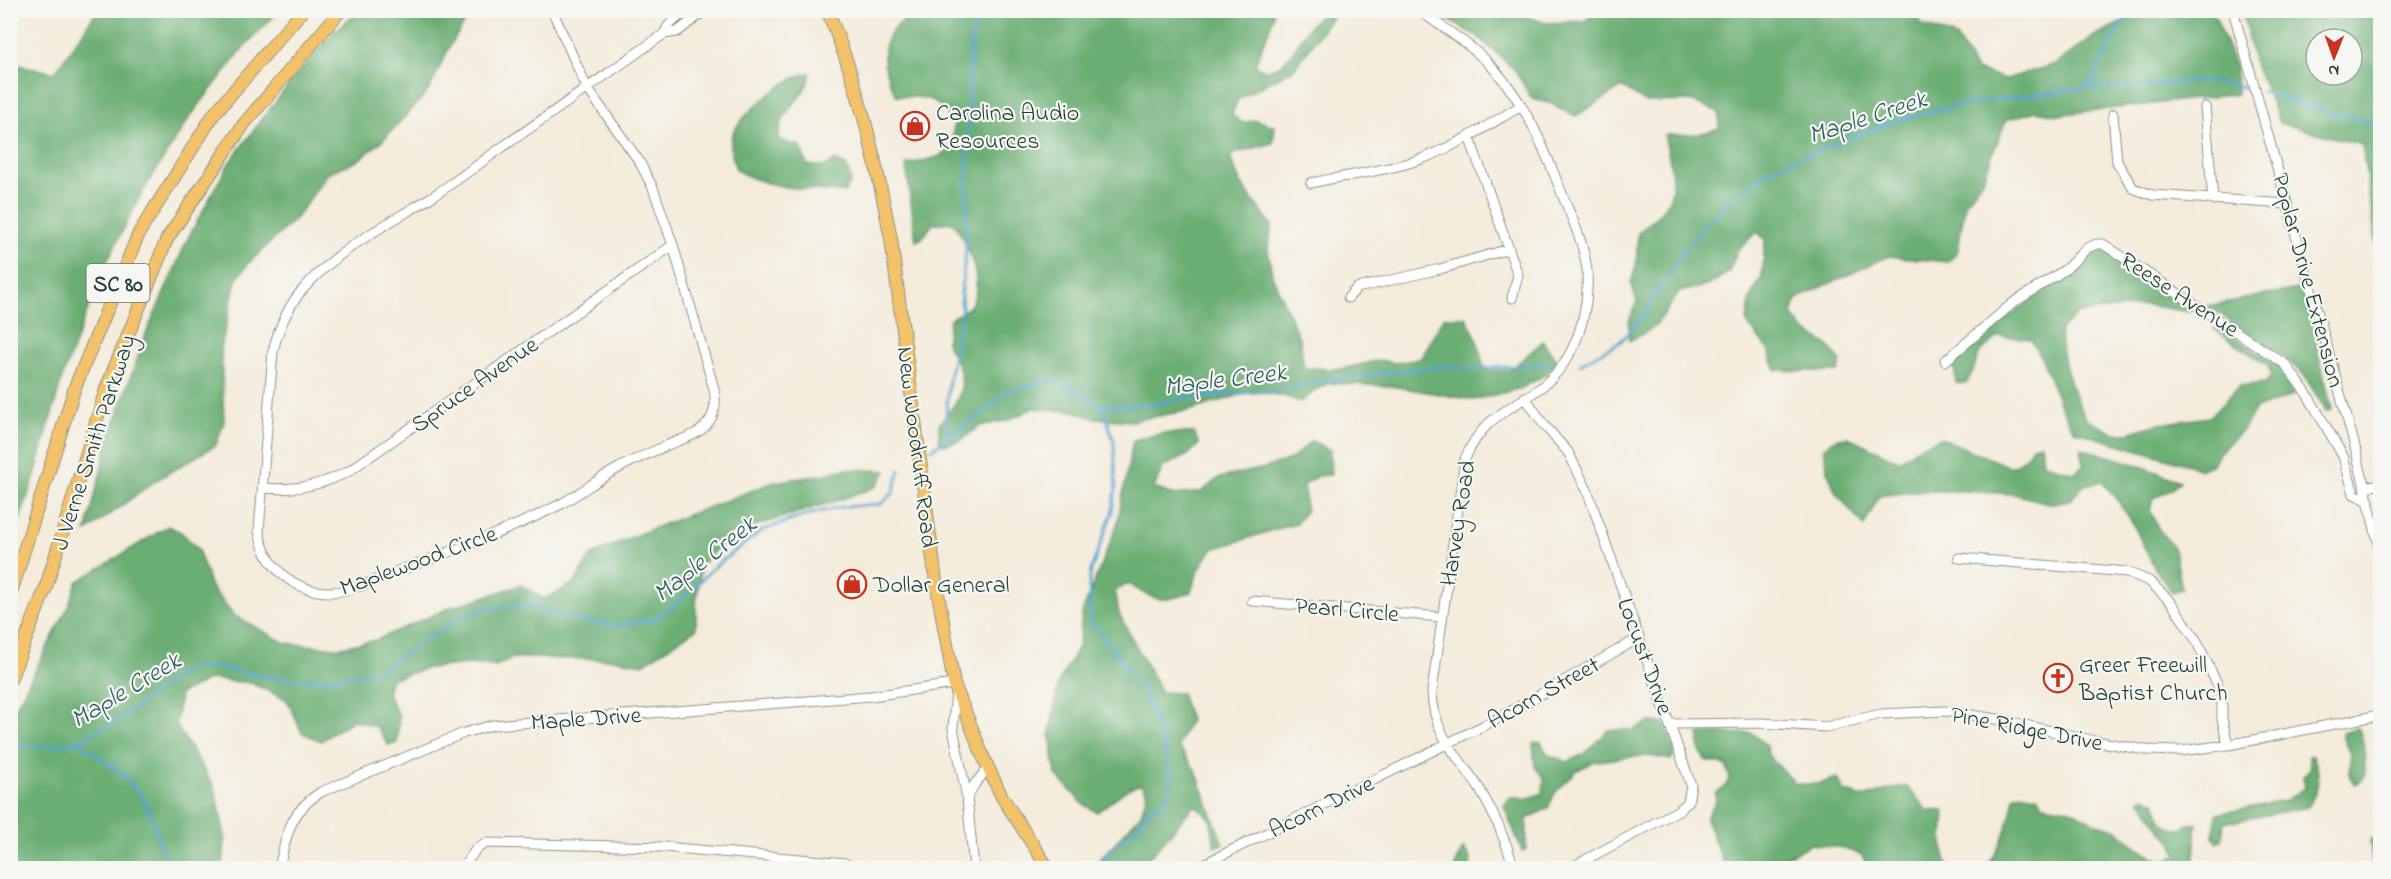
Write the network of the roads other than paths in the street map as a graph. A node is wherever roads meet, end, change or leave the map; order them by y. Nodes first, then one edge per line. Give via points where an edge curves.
1 (303, 10) edge
2 (341, 10) edge
3 (552, 10) edge
4 (686, 10) edge
5 (706, 10) edge
6 (827, 10) edge
7 (1419, 10) edge
8 (2233, 10) edge
9 (664, 34) junction
10 (587, 88) junction
11 (1521, 106) junction
12 (2205, 106) dead end
13 (2113, 114) dead end
14 (1469, 136) junction
15 (1311, 183) dead end
16 (2213, 200) junction
17 (2287, 204) junction
18 (673, 245) junction
19 (1509, 249) junction
20 (1348, 298) dead end
21 (1512, 298) dead end
22 (1945, 361) dead end
23 (1525, 397) junction
24 (2380, 485) edge
25 (2365, 486) junction
26 (263, 488) junction
27 (2369, 501) junction
28 (2380, 550) edge
29 (1959, 558) dead end
30 (10, 596) edge
31 (1252, 601) dead end
32 (1442, 617) junction
33 (1639, 639) junction
34 (10, 680) edge
35 (955, 687) junction
36 (2380, 715) edge
37 (1671, 724) junction
38 (1446, 744) junction
39 (2228, 745) junction
40 (988, 768) junction
41 (967, 798) junction
42 (279, 868) edge
43 (463, 868) edge
44 (851, 868) edge
45 (974, 868) edge
46 (1048, 868) edge
47 (1196, 868) edge
48 (1514, 868) edge
49 (1570, 868) edge

1 - 30 main road, J Verne Smith Parkway / SC 80 via 214,114 139,233 75,387
2 - 34 main road, J Verne Smith Parkway / SC 80 via 244,124 167,239 106,389 46,587
3 - 10 street
4 - 9 street, Maplewood Circle
5 - 9 street, Maplewood Circle via 676,32
6 - 35 main road, New Woodruff Road via 864,112 891,239 936,582
7 - 11 street, Harvey Road via 1476,51
8 - 17 street, Poplar Drive Extension
9 - 10 street, Maplewood Circle
10 - 18 street, Maplewood Circle via 647,174
10 - 26 street, Maplewood Circle via 429,198 369,233 303,288 284,318 273,351
11 - 14 street
11 - 23 street, Harvey Road via 1542,141 1587,269 1584,310 1575,344 1554,376
12 - 16 street
13 - 16 street via 2117,162 2133,188 2152,195
14 - 15 street via 1424,158
14 - 19 street
16 - 17 street
17 - 25 street, Poplar Drive Extension
18 - 26 street, Spruce Avenue via 349,471 314,486
18 - 26 street, Maplewood Circle via 716,398 708,423 694,434 618,468 561,503 448,552 343,591 319,591 297,585 270,563 259,531
19 - 20 street via 1357,288
19 - 21 street via 1518,275
22 - 27 street, Reese Avenue via 2013,303 2066,270 2087,248 2103,244 2285,364 2343,456 2354,494
23 - 32 street, Harvey Road via 1488,422 1465,459
23 - 33 street, Locust Drive via 1568,452 1581,477
24 - 25 street
25 - 27 street, Poplar Drive Extension
27 - 28 street, Poplar Drive Extension
29 - 39 street via 2127,572 2150,581 2171,603 2214,674 2222,694
31 - 32 street, Pearl Circle
32 - 38 street, Harvey Road via 1432,704
33 - 37 street, Locust Drive
33 - 38 street, Acorn Street
35 - 40 main road, New Woodruff Road
35 - 41 street via 953,728
35 - 42 street, Maple Drive via 478,728 310,799 288,829
36 - 39 street, Pine Ridge Drive
37 - 39 street, Pine Ridge Drive via 1826,727 1881,714 1945,711 2146,750 2180,751
37 - 49 street, Locust Drive via 1691,784 1688,802
38 - 47 street, Acorn Drive
38 - 48 street, Harvey Road via 1493,814
40 - 41 street
40 - 46 main road, New Woodruff Road
41 - 45 street
43 - 44 street via 476,849 487,843 664,847 845,863

